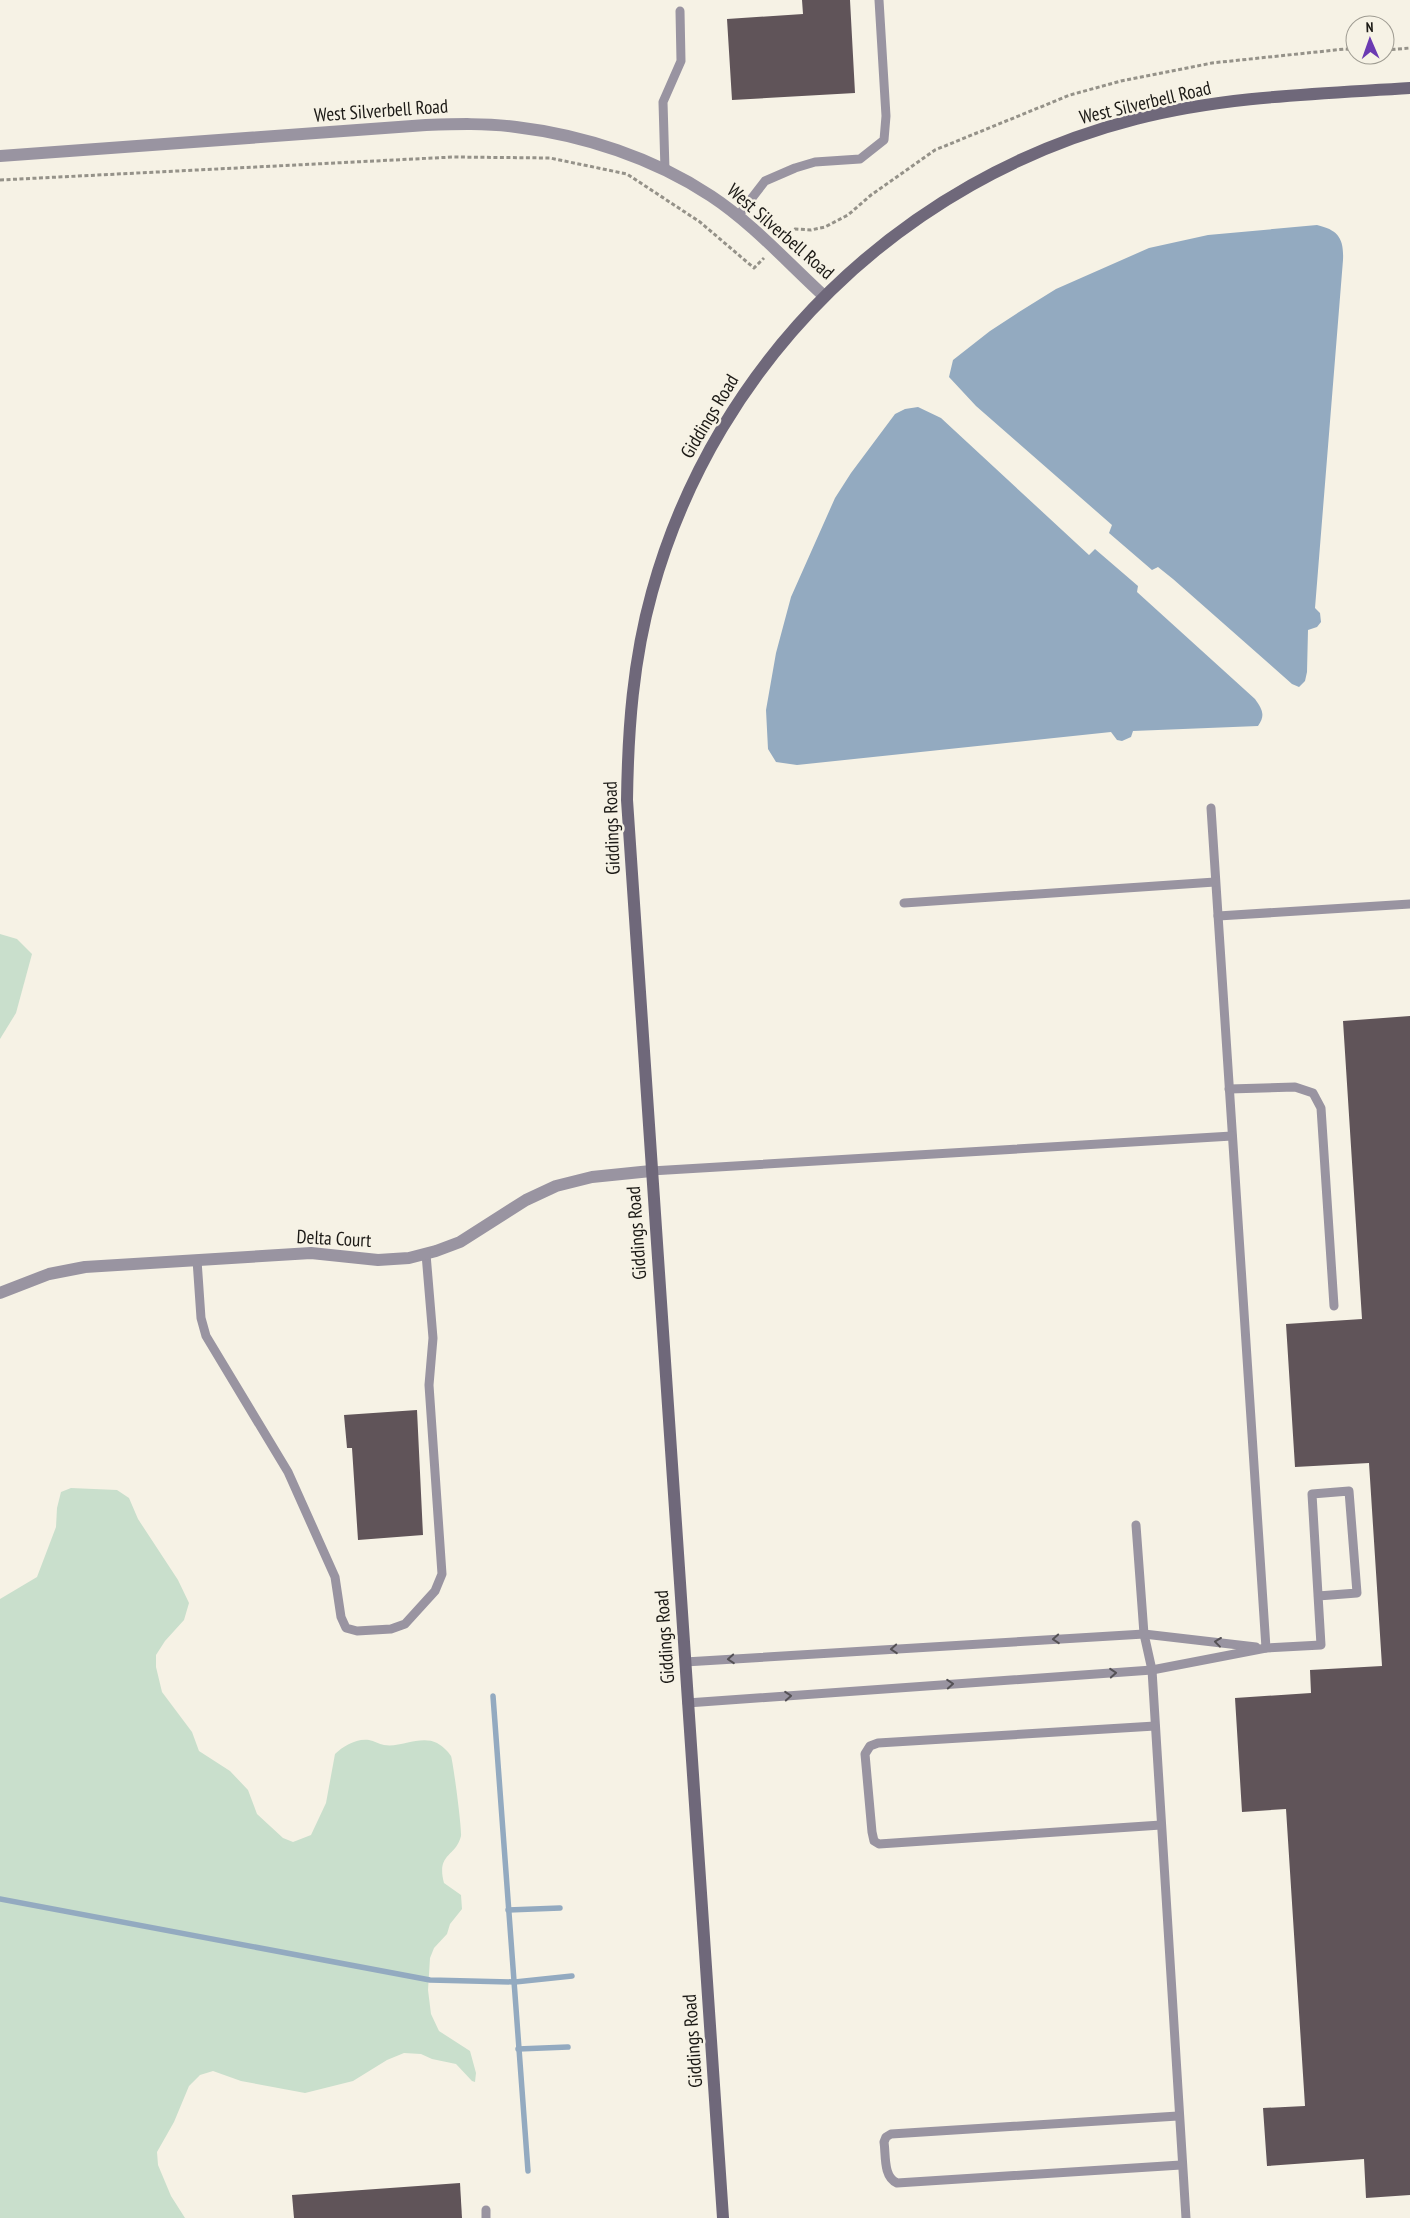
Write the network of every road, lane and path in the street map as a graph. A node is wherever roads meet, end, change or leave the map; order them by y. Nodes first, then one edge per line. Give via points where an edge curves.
1 (879, 0) edge
2 (680, 11) dead end
3 (1410, 48) edge
4 (1345, 49) edge
5 (1395, 49) edge
6 (1410, 88) edge
7 (0, 156) edge
8 (665, 170) junction
9 (0, 180) edge
10 (738, 216) junction
11 (773, 249) junction
12 (824, 296) junction
13 (1211, 808) dead end
14 (1215, 882) junction
15 (904, 903) dead end
16 (1410, 904) edge
17 (1218, 916) junction
18 (1229, 1090) junction
19 (1232, 1136) junction
20 (651, 1171) junction
21 (426, 1254) junction
22 (197, 1260) junction
23 (0, 1293) edge
24 (1334, 1306) dead end
25 (1136, 1525) dead end
26 (1318, 1596) junction
27 (1144, 1634) junction
28 (1266, 1648) junction
29 (685, 1662) junction
30 (1152, 1670) junction
31 (687, 1703) junction
32 (1155, 1726) junction
33 (1161, 1825) junction
34 (1178, 2116) junction
35 (1181, 2165) junction
36 (723, 2218) edge
37 (1186, 2218) edge

1 - 10 lane via 886,116 884,140 860,159 815,162 765,181
2 - 8 lane via 681,61 663,102
3 - 5 path
4 - 11 path via 1212,63 1121,81 1070,96 935,150 848,215 825,228 796,229
6 - 12 main road, West Silverbell Road via 1218,104 1135,119 1067,140 993,172 932,208 872,252
7 - 8 street, West Silverbell Road via 426,125 482,124 566,136
8 - 10 street, West Silverbell Road via 700,189
9 - 11 path via 424,158 550,158 627,174 700,222 754,268
10 - 11 street, West Silverbell Road
11 - 12 street, West Silverbell Road
12 - 20 main road, Giddings Road via 762,366 712,443 667,543 640,638 630,711 627,800
13 - 14 lane
14 - 15 lane
14 - 17 lane
16 - 17 lane
17 - 18 lane
18 - 19 lane
18 - 24 lane via 1295,1087 1313,1093 1317,1101
19 - 20 lane
19 - 28 lane
20 - 21 street, Delta Court via 592,1177 556,1186 526,1200 473,1235
20 - 29 main road, Giddings Road
21 - 22 street, Delta Court via 378,1260 311,1253
21 - 22 lane via 433,1338 428,1384 442,1574 435,1591 406,1624 391,1629 357,1632 342,1623 335,1577 284,1463 206,1336 201,1318
22 - 23 street, Delta Court via 67,1270
25 - 27 lane
26 - 26 lane via 1312,1494 1349,1491 1357,1593
26 - 28 lane via 1321,1645
28 -> 27 lane
27 -> 29 lane
27 - 30 lane
28 - 30 lane
29 - 31 main road, Giddings Road
31 -> 30 lane
30 - 32 lane
31 - 36 main road, Giddings Road
32 - 33 lane
32 - 33 lane via 878,1743 870,1746 865,1754 872,1832 874,1841 879,1844
33 - 34 lane
34 - 35 lane
34 - 35 lane via 891,2134 884,2142 888,2174 897,2183
35 - 37 lane

